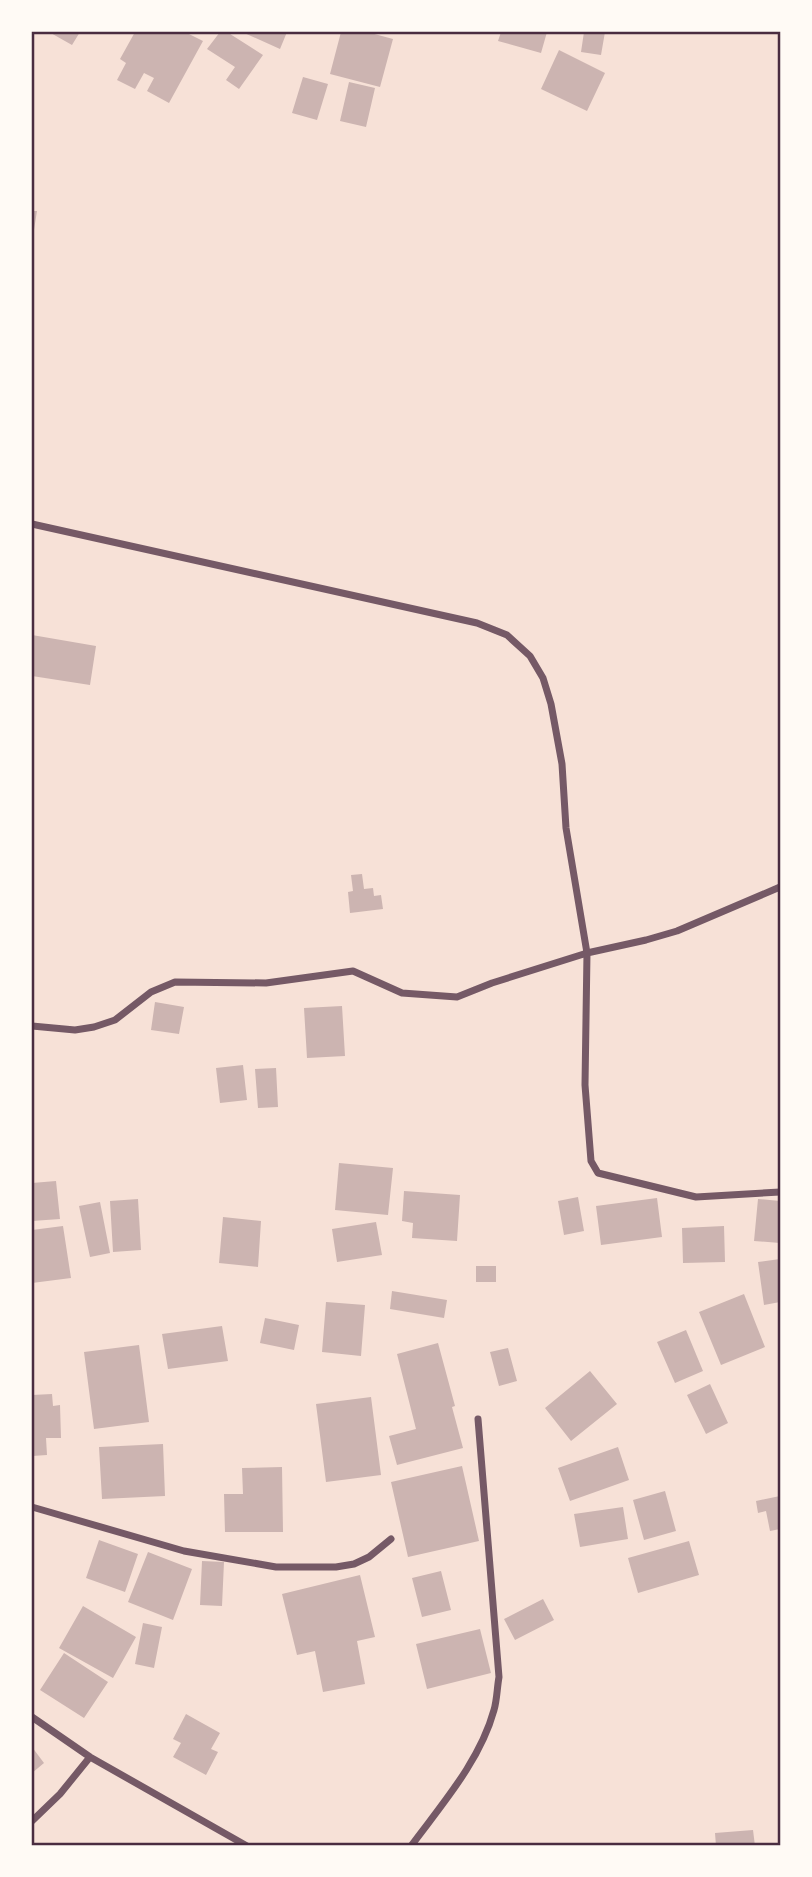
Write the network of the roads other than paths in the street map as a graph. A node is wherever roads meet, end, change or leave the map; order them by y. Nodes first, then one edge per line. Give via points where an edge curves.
1 (32, 524) edge
2 (780, 887) edge
3 (587, 953) junction
4 (32, 1026) edge
5 (780, 1192) edge
6 (478, 1419) dead end
7 (32, 1507) edge
8 (391, 1539) dead end
9 (32, 1717) edge
10 (90, 1757) junction
11 (32, 1821) edge
12 (247, 1846) edge
13 (411, 1846) edge

1 - 3 street via 477,623 507,635 530,656 551,704
2 - 3 street via 677,931
3 - 4 street via 457,997 402,993 353,971 266,984 175,982 151,992 115,1020 94,1027
3 - 5 street via 585,1085 591,1161 598,1173 696,1197
6 - 13 street via 499,1677 494,1710 455,1788
7 - 8 street via 184,1551 276,1567 354,1564
9 - 10 street
10 - 11 street
10 - 12 street

